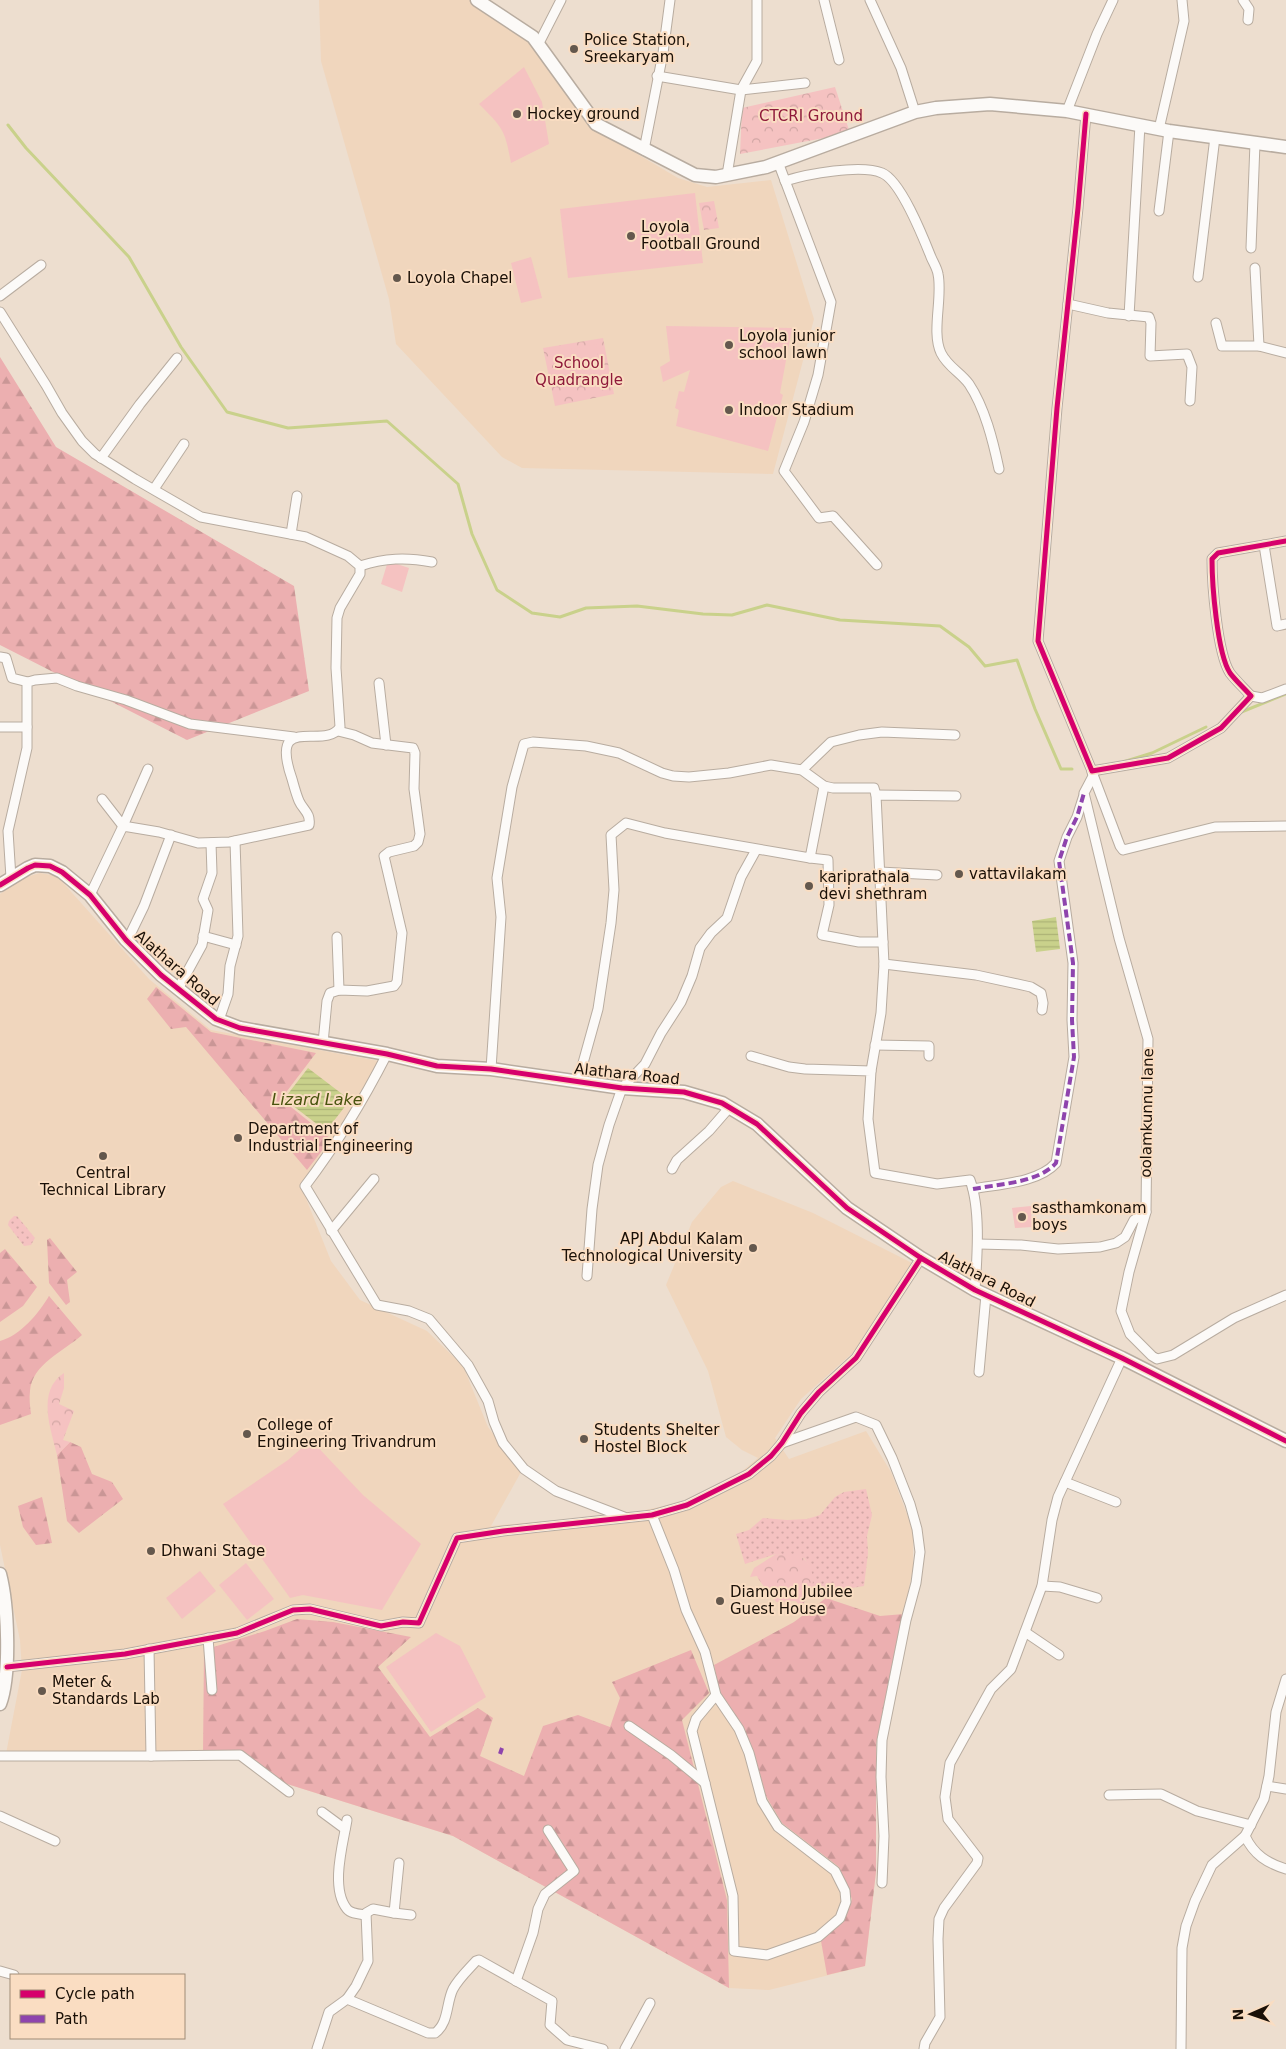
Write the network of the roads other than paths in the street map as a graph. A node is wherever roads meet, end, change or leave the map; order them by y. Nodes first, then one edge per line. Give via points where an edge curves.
1 (477, 0) edge
2 (561, 0) edge
3 (670, 0) edge
4 (757, 0) edge
5 (824, 0) edge
6 (870, 0) edge
7 (1113, 0) edge
8 (1182, 0) edge
9 (1243, 0) edge
10 (1248, 20) dead end
11 (538, 45) junction
12 (839, 60) dead end
13 (657, 76) junction
14 (805, 83) dead end
15 (741, 90) junction
16 (1067, 111) junction
17 (915, 112) junction
18 (1086, 114) junction
19 (1140, 125) junction
20 (1164, 130) junction
21 (1215, 137) junction
22 (1255, 143) junction
23 (1286, 147) edge
24 (644, 150) junction
25 (778, 162) junction
26 (728, 175) junction
27 (785, 181) junction
28 (1159, 211) dead end
29 (1251, 248) dead end
30 (41, 265) dead end
31 (1255, 268) dead end
32 (1198, 277) dead end
33 (0, 296) edge
34 (1068, 304) junction
35 (0, 312) edge
36 (1129, 316) junction
37 (1216, 322) dead end
38 (1259, 346) junction
39 (1286, 353) edge
40 (177, 358) dead end
41 (1190, 401) dead end
42 (184, 444) dead end
43 (101, 458) junction
44 (1000, 469) dead end
45 (154, 489) junction
46 (298, 496) dead end
47 (291, 534) junction
48 (1286, 541) edge
49 (1264, 545) junction
50 (432, 562) dead end
51 (877, 565) dead end
52 (360, 566) junction
53 (1286, 624) edge
54 (0, 657) edge
55 (28, 682) junction
56 (379, 683) dead end
57 (1286, 689) edge
58 (1251, 696) junction
59 (0, 727) edge
60 (27, 727) junction
61 (338, 731) junction
62 (955, 735) dead end
63 (294, 737) junction
64 (386, 745) junction
65 (148, 769) dead end
66 (802, 770) junction
67 (1092, 773) junction
68 (824, 786) junction
69 (1084, 793) junction
70 (876, 796) junction
71 (956, 796) dead end
72 (102, 799) dead end
73 (123, 826) junction
74 (1286, 826) edge
75 (171, 835) junction
76 (235, 841) junction
77 (211, 843) junction
78 (756, 850) junction
79 (810, 858) junction
80 (880, 872) junction
81 (938, 875) dead end
82 (5, 882) edge
83 (90, 895) junction
84 (204, 936) junction
85 (337, 937) dead end
86 (127, 941) junction
87 (883, 942) junction
88 (236, 945) junction
89 (884, 964) junction
90 (178, 990) junction
91 (338, 990) junction
92 (1042, 1010) dead end
93 (219, 1020) junction
94 (323, 1043) junction
95 (875, 1045) junction
96 (387, 1054) junction
97 (751, 1056) dead end
98 (929, 1056) dead end
99 (491, 1069) junction
100 (871, 1071) junction
101 (578, 1082) junction
102 (622, 1088) junction
103 (729, 1108) junction
104 (672, 1169) dead end
105 (374, 1179) dead end
106 (973, 1189) junction
107 (1146, 1212) junction
108 (331, 1231) junction
109 (978, 1244) junction
110 (921, 1258) junction
111 (587, 1276) dead end
112 (980, 1292) junction
113 (1286, 1295) edge
114 (1122, 1358) junction
115 (979, 1372) dead end
116 (1286, 1441) edge
117 (782, 1443) junction
118 (1065, 1482) junction
119 (1116, 1502) dead end
120 (652, 1515) junction
121 (627, 1518) junction
122 (0, 1574) edge
123 (1042, 1586) junction
124 (2, 1594) edge
125 (1097, 1598) dead end
126 (1025, 1632) junction
127 (208, 1638) junction
128 (149, 1649) junction
129 (1059, 1655) dead end
130 (7, 1667) junction
131 (1286, 1679) edge
132 (212, 1690) dead end
133 (716, 1695) junction
134 (0, 1704) edge
135 (630, 1726) dead end
136 (0, 1756) edge
137 (151, 1756) junction
138 (705, 1784) junction
139 (1267, 1786) junction
140 (1286, 1789) edge
141 (289, 1792) dead end
142 (1109, 1795) dead end
143 (322, 1812) dead end
144 (0, 1816) edge
145 (1251, 1825) junction
146 (548, 1830) dead end
147 (1245, 1836) junction
148 (55, 1842) dead end
149 (399, 1863) dead end
150 (1286, 1870) edge
151 (882, 1883) dead end
152 (394, 1913) junction
153 (366, 1915) junction
154 (412, 1915) dead end
155 (516, 1981) junction
156 (347, 1999) junction
157 (650, 2003) dead end
158 (317, 2049) edge
159 (603, 2049) edge
160 (625, 2049) edge
161 (924, 2049) edge
162 (1181, 2049) edge

1 - 11 street via 532,37
2 - 11 street
3 - 13 street
4 - 15 street via 757,61
5 - 12 street
6 - 17 street via 901,68
7 - 16 street
8 - 20 street via 1184,21
9 - 10 street via 1249,9
11 - 24 street via 596,124
13 - 15 street
13 - 24 street
14 - 15 street
15 - 26 street
16 - 17 street via 990,104
16 - 18 street
17 - 25 street
18 - 19 street
18 - 34 street
19 - 20 street
19 - 36 street
20 - 21 street
20 - 28 street
21 - 22 street
21 - 32 street
22 - 23 street
22 - 29 street
24 - 26 street via 695,175
25 - 26 street
25 - 27 street
27 - 44 street via 806,174 863,170 883,173 892,180 918,224 938,272 940,352 951,368 968,382 978,399
27 - 51 street via 830,302 818,375 784,471 819,518 833,516
30 - 33 street
31 - 38 street
34 - 36 street
34 - 67 street via 1038,641
35 - 43 street via 62,413 82,441
36 - 41 street via 1150,319 1150,356 1187,354 1192,367
37 - 38 street via 1222,346
38 - 39 street
40 - 43 street
42 - 45 street
43 - 45 street
45 - 47 street via 202,518
46 - 47 street
47 - 52 street via 347,555
48 - 49 street
49 - 53 street via 1277,626
49 - 58 street via 1218,553 1212,561 1217,629 1225,660 1230,672
50 - 52 street via 412,558 378,560
52 - 61 street via 360,574 337,618 336,668 341,721
54 - 55 street via 6,658 12,678
55 - 60 street
55 - 63 street via 57,678 190,724
56 - 64 street
57 - 58 street via 1262,698
58 - 67 street via 1221,728 1168,758
59 - 60 street
60 - 82 street via 27,748 8,831
61 - 63 street
61 - 64 street
62 - 66 street via 882,732 859,735 831,742
63 - 76 street via 286,754 300,803 308,813 309,825
64 - 91 street via 414,750 414,789 420,834 414,846 384,856 402,933 398,978 394,986 389,987 367,991
65 - 73 street
66 - 68 street
66 - 99 street via 770,765 729,773 673,776 619,753 586,746 524,744 512,787 497,878 500,917
67 - 69 street
67 - 74 street via 1123,850 1215,827
68 - 70 street via 874,788
68 - 79 street
69 - 106 street via 1059,861 1073,963 1074,1057 1056,1163 1037,1177
69 - 107 street, oolamkunnu lane via 1119,938 1148,1039
70 - 71 street
70 - 80 street
72 - 73 street
73 - 75 street
73 - 83 street
75 - 77 street via 198,843
75 - 86 street
76 - 77 street
76 - 88 street
77 - 84 street via 212,873 203,899 208,910
78 - 79 street
78 - 101 street via 626,823 611,835 614,890 611,923 598,1009
78 - 102 street via 741,877 727,918 700,948 681,1002 645,1064
79 - 87 street via 828,860 829,905 822,936
80 - 81 street
80 - 87 street
82 - 83 street, Alathara Road via 28,868 47,865 72,878
83 - 86 street, Alathara Road
84 - 88 street
84 - 90 street
85 - 91 street
86 - 90 street, Alathara Road
87 - 89 street
88 - 93 street via 230,966 228,994
89 - 92 street via 976,975 1031,987 1041,993
89 - 95 street
90 - 93 street, Alathara Road
91 - 94 street via 330,993 328,1000
93 - 94 street, Alathara Road via 240,1028
94 - 96 street, Alathara Road
95 - 98 street via 929,1046
95 - 100 street
96 - 99 street, Alathara Road via 437,1066
96 - 108 street via 360,1106 306,1186
97 - 100 street via 805,1069
99 - 101 street, Alathara Road
100 - 106 street via 868,1118 875,1173 937,1184 970,1180
101 - 102 street, Alathara Road
102 - 103 street, Alathara Road via 684,1092 714,1100
102 - 111 street via 598,1165
103 - 104 street
103 - 110 street, Alathara Road via 757,1124 847,1208
105 - 108 street
106 - 109 street
107 - 109 street via 1134,1220 1125,1237 1100,1247 1058,1249
107 - 113 street, oolamkunnu lane via 1128,1272 1121,1311 1130,1334 1157,1359 1167,1357 1234,1318
108 - 121 street via 377,1305 409,1311 429,1319 468,1365 488,1401 503,1442 524,1469 556,1491
109 - 112 street
110 - 112 street, Alathara Road
110 - 117 street via 856,1358 818,1392
112 - 114 street, Alathara Road
112 - 115 street
114 - 116 street, Alathara Road
114 - 118 street
117 - 120 street via 749,1474 687,1506
117 - 151 street via 856,1417 876,1425 892,1458 917,1529 920,1552 916,1583 882,1740
118 - 119 street
118 - 123 street via 1052,1520
120 - 121 street
120 - 133 street via 686,1610 705,1652
121 - 127 street via 457,1538 419,1622 382,1626 310,1609 293,1610 248,1630
122 - 124 street
123 - 125 street via 1060,1587
123 - 126 street
124 - 130 street
126 - 129 street
126 - 161 street via 1011,1669 991,1689 950,1763 945,1797 948,1819 978,1858 939,1919 940,2017
127 - 128 street
127 - 132 street
128 - 130 street
128 - 137 street
130 - 134 street
131 - 139 street via 1276,1712
133 - 138 street via 696,1719 692,1731
133 - 138 street via 739,1729 762,1801 778,1827 835,1871 845,1890 846,1902 840,1918 818,1937 767,1954 734,1951 733,1896
135 - 138 street
136 - 137 street
137 - 141 street via 240,1755
139 - 140 street
139 - 145 street
142 - 145 street via 1161,1794 1197,1811
143 - 153 street via 346,1824 338,1871 341,1890 347,1909
144 - 148 street
145 - 147 street
146 - 155 street via 574,1871 545,1894
147 - 150 street via 1251,1849 1260,1857
147 - 162 street via 1212,1864 1186,1926 1182,1948
149 - 152 street
152 - 153 street via 373,1909
152 - 154 street
153 - 156 street via 368,1960
155 - 156 street via 482,1961 476,1961 456,1984 446,2018 436,2033 428,2033
155 - 159 street via 552,2001 550,2025 567,2040
156 - 158 street via 329,2012
157 - 160 street

